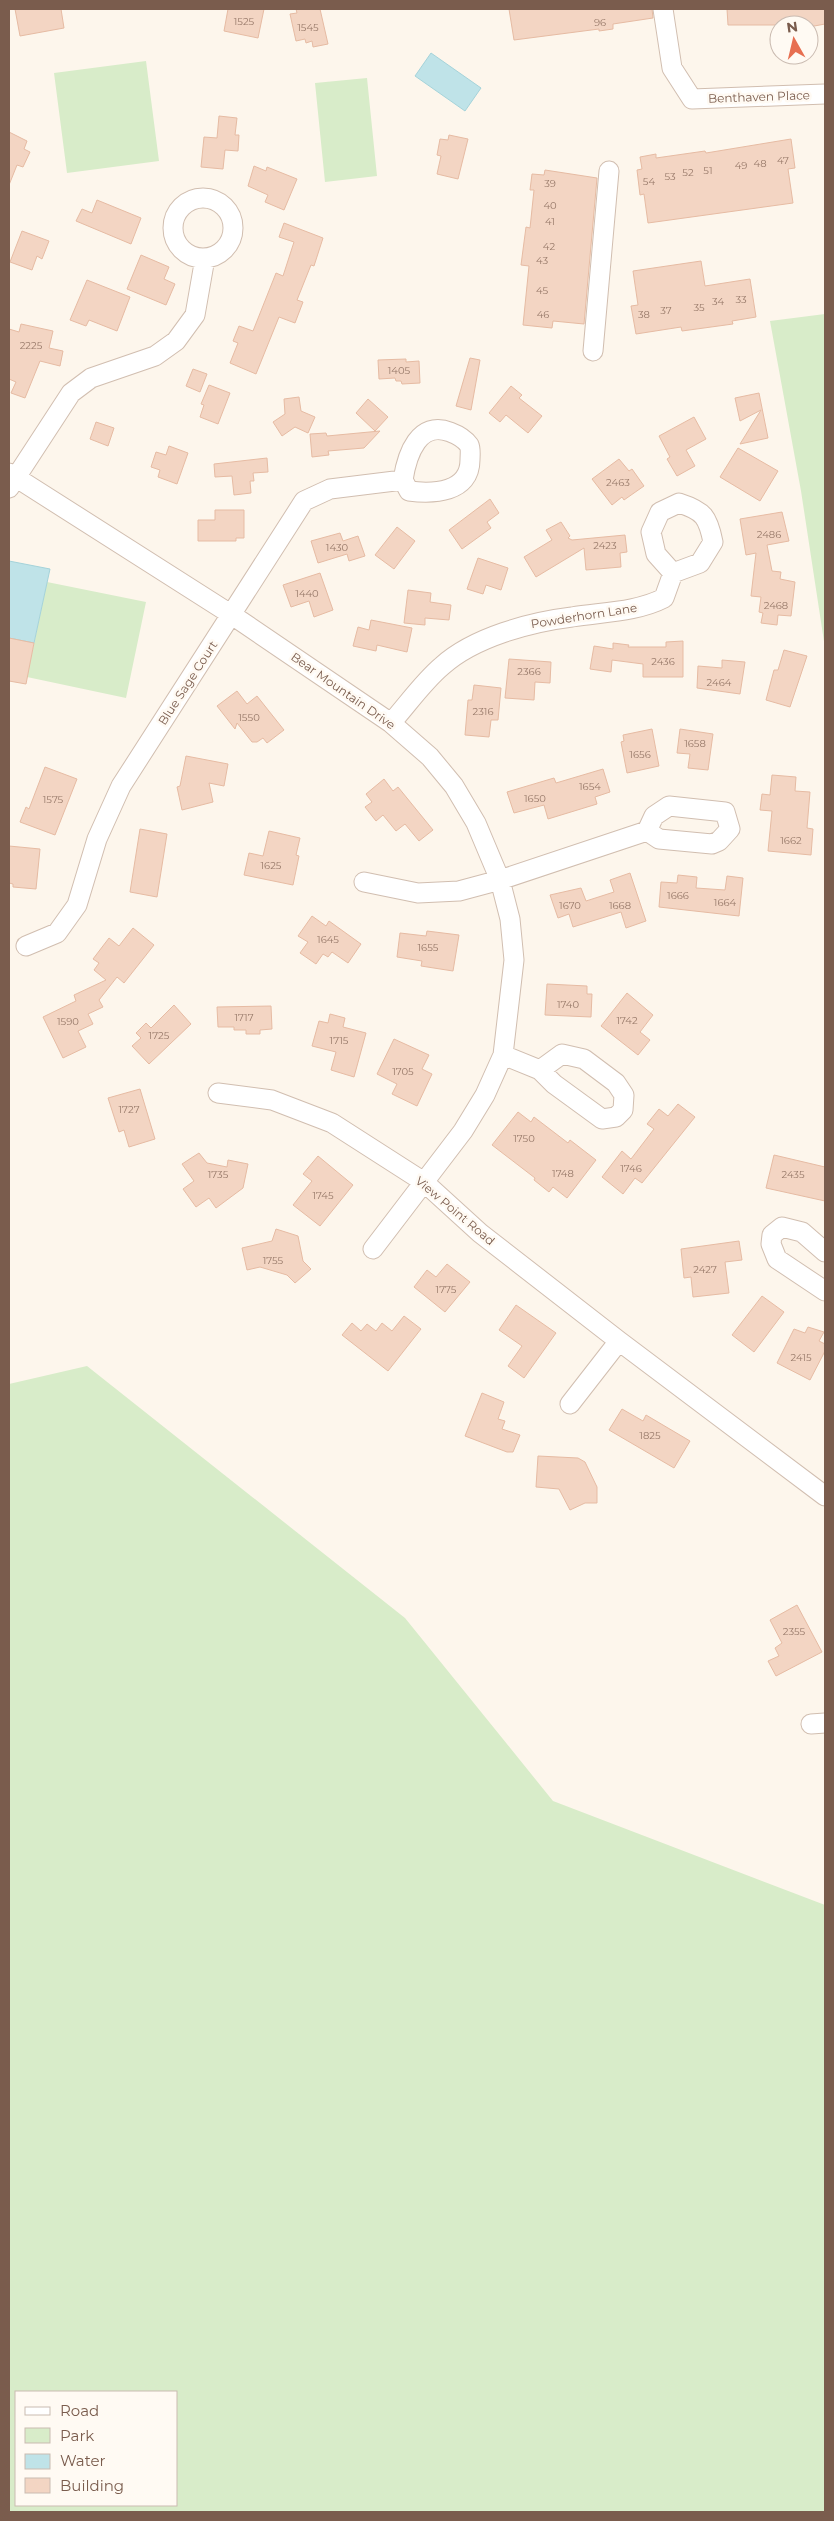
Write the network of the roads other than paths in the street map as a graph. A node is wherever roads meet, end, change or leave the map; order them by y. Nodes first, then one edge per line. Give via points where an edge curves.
1 (663, 9) edge
2 (825, 94) edge
3 (609, 171) dead end
4 (205, 258) dead end
5 (593, 351) dead end
6 (11, 480) edge
7 (403, 480) dead end
8 (673, 573) dead end
9 (232, 615) junction
10 (391, 723) junction
11 (647, 830) dead end
12 (500, 880) junction
13 (364, 882) dead end
14 (26, 946) dead end
15 (503, 1055) junction
16 (540, 1070) dead end
17 (218, 1093) dead end
18 (424, 1182) junction
19 (373, 1249) dead end
20 (825, 1252) edge
21 (825, 1291) edge
22 (619, 1341) junction
23 (570, 1404) dead end
24 (825, 1496) edge

1 - 2 street, Benthaven Place via 672,68 692,99
3 - 5 street
4 - 6 street via 195,315 176,341 155,356 91,378 71,393
6 - 9 street, Bear Mountain Drive
7 - 9 street, Blue Sage Court via 330,490 304,501
8 - 10 street, Powderhorn Lane via 664,598 648,606 518,627 473,646 442,665
9 - 10 street, Bear Mountain Drive
9 - 14 street, Blue Sage Court via 120,786 97,839 77,905 57,933
10 - 12 street, Bear Mountain Drive via 430,757 454,786 476,824
11 - 12 street
12 - 13 street via 460,891 418,893
12 - 15 street, Bear Mountain Drive via 510,919 514,960
15 - 16 street
15 - 18 street, Bear Mountain Drive via 486,1095
17 - 18 street, View Point Road via 272,1100 332,1123
18 - 19 street, Bear Mountain Drive
18 - 22 street, View Point Road via 480,1233
20 - 21 street via 802,1232 782,1227 772,1235 771,1244 777,1259
22 - 23 street
22 - 24 street, View Point Road

